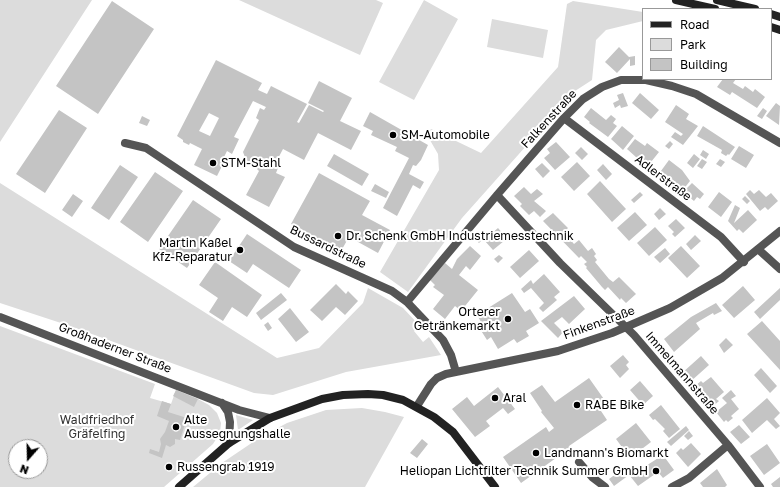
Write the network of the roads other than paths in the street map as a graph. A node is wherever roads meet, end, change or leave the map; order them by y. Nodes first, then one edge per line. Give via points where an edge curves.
1 (676, 0) edge
2 (717, 0) edge
3 (711, 8) edge
4 (751, 8) edge
5 (564, 118) junction
6 (780, 142) edge
7 (125, 144) dead end
8 (497, 195) junction
9 (780, 231) edge
10 (759, 250) junction
11 (744, 262) junction
12 (780, 269) edge
13 (407, 302) junction
14 (0, 317) edge
15 (626, 327) junction
16 (456, 372) junction
17 (222, 403) junction
18 (417, 406) junction
19 (270, 418) junction
20 (229, 443) junction
21 (728, 445) junction
22 (579, 462) dead end
23 (178, 487) edge
24 (495, 487) edge
25 (605, 487) edge
26 (672, 487) edge
27 (760, 487) edge

1 - 3 main road
2 - 4 main road
5 - 6 street, Falkenstraße via 583,99 602,87 621,80 646,80 696,94
5 - 8 street, Falkenstraße
5 - 11 street, Adlerstraße via 721,237
7 - 13 street, Bussardstraße via 146,148 294,247 380,284
8 - 13 street, Falkenstraße
8 - 15 street, Immelmannstraße via 560,263
9 - 10 street, Finkenstraße
10 - 11 street, Finkenstraße
10 - 12 street
11 - 15 street, Finkenstraße via 670,308
13 - 16 street, Bussardstraße via 443,340
14 - 17 street, Großhaderner Straße
15 - 16 street, Finkenstraße via 558,351
15 - 21 street, Immelmannstraße
16 - 18 street, Finkenstraße via 437,378
17 - 19 street, Großhaderner Straße
17 - 20 street via 228,412 230,422
18 - 19 main road via 383,395 343,395 302,405
18 - 24 main road via 453,432
19 - 20 main road
20 - 23 main road
21 - 26 street via 689,478
21 - 27 street, Immelmannstraße
22 - 25 street

